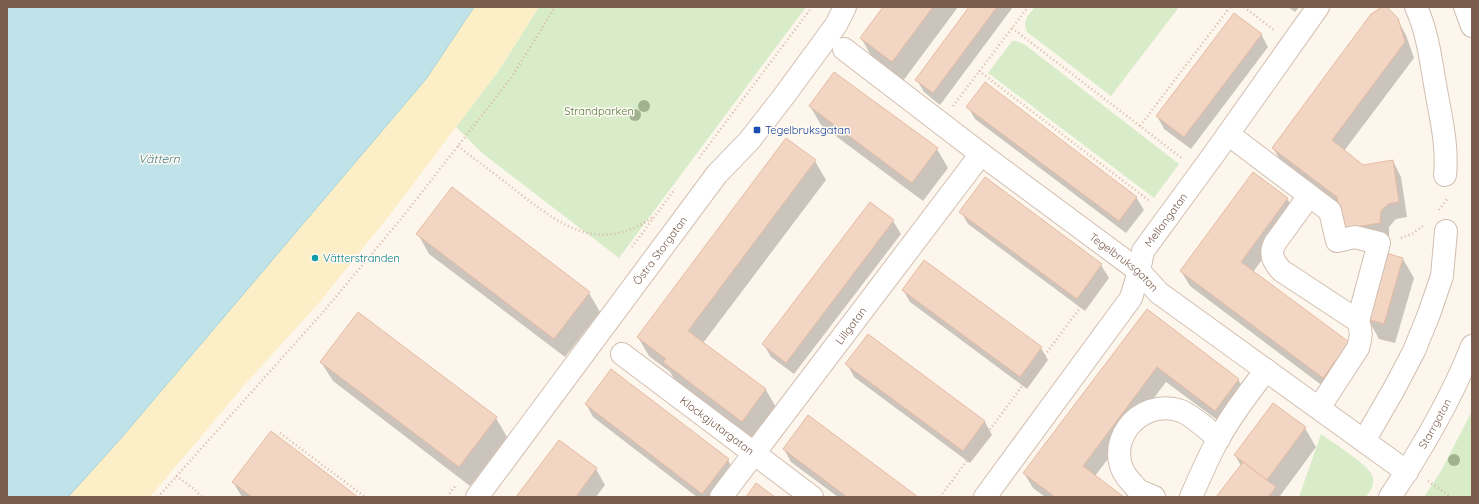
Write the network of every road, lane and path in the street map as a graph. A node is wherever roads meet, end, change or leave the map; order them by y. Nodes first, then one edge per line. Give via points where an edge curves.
1 (555, 7) edge
2 (844, 7) edge
3 (1028, 7) edge
4 (1230, 7) edge
5 (1244, 7) edge
6 (1318, 7) edge
7 (1416, 7) edge
8 (1465, 7) edge
9 (801, 22) dead end
10 (1472, 26) edge
11 (1012, 28) junction
12 (1276, 31) dead end
13 (834, 45) junction
14 (979, 71) junction
15 (940, 123) junction
16 (1140, 126) junction
17 (1228, 134) junction
18 (458, 146) junction
19 (981, 154) junction
20 (1188, 163) dead end
21 (1445, 175) joint
22 (1310, 196) junction
23 (1156, 206) dead end
24 (1437, 212) dead end
25 (655, 216) dead end
26 (1427, 223) dead end
27 (1446, 232) dead end
28 (1379, 243) junction
29 (1139, 271) junction
30 (1359, 326) junction
31 (1416, 346) junction
32 (1472, 346) edge
33 (622, 354) dead end
34 (1266, 370) junction
35 (1319, 408) junction
36 (280, 433) dead end
37 (1219, 438) junction
38 (1364, 441) junction
39 (753, 454) junction
40 (1407, 472) junction
41 (176, 476) junction
42 (158, 497) edge
43 (202, 497) edge
44 (365, 497) edge
45 (477, 497) edge
46 (721, 497) edge
47 (812, 497) edge
48 (985, 497) edge
49 (1154, 497) edge
50 (1191, 497) edge
51 (1390, 497) edge
52 (1451, 497) edge

1 - 18 path via 511,78
2 - 13 street, Östra Storgatan via 836,26
3 - 11 path
4 - 16 path
5 - 12 path
6 - 17 street, Mellangatan
7 - 21 street via 1424,24 1445,140
8 - 10 street
9 - 13 path
11 - 14 path
11 - 16 path
13 - 15 street, Tegelbruksgatan
13 - 45 street, Östra Storgatan via 784,96 749,140 716,174
14 - 15 path
14 - 23 path
15 - 19 street, Tegelbruksgatan
16 - 20 path
17 - 22 street
17 - 29 street, Mellangatan via 1143,250
18 - 25 path via 540,209 574,230 616,234 640,226
18 - 41 path via 401,220 324,311
19 - 29 street, Tegelbruksgatan
19 - 39 street, Lillgatan
21 - 24 path via 1454,189
22 - 28 street via 1330,211 1337,241 1354,237
22 - 30 street via 1275,243 1272,249 1275,265
26 - 28 path via 1412,234
27 - 31 street via 1442,276
28 - 30 street
29 - 34 street, Tegelbruksgatan via 1159,293
29 - 48 street, Mellangatan via 1131,298
30 - 31 path
30 - 35 street via 1361,337 1358,348
31 - 38 street
32 - 40 street, Starrgatan via 1461,376
33 - 39 street, Klockgjutargatan
34 - 35 street, Tegelbruksgatan
34 - 37 street via 1232,415
35 - 38 street, Tegelbruksgatan
36 - 44 path
37 - 49 street via 1182,412 1164,408 1146,412 1130,423 1121,440 1120,459 1126,477 1138,490
37 - 50 street
38 - 40 street, Tegelbruksgatan
39 - 46 street, Lillgatan
39 - 47 street, Klockgjutargatan
40 - 51 street, Starrgatan
40 - 52 path via 1428,481
41 - 42 path
41 - 43 path

